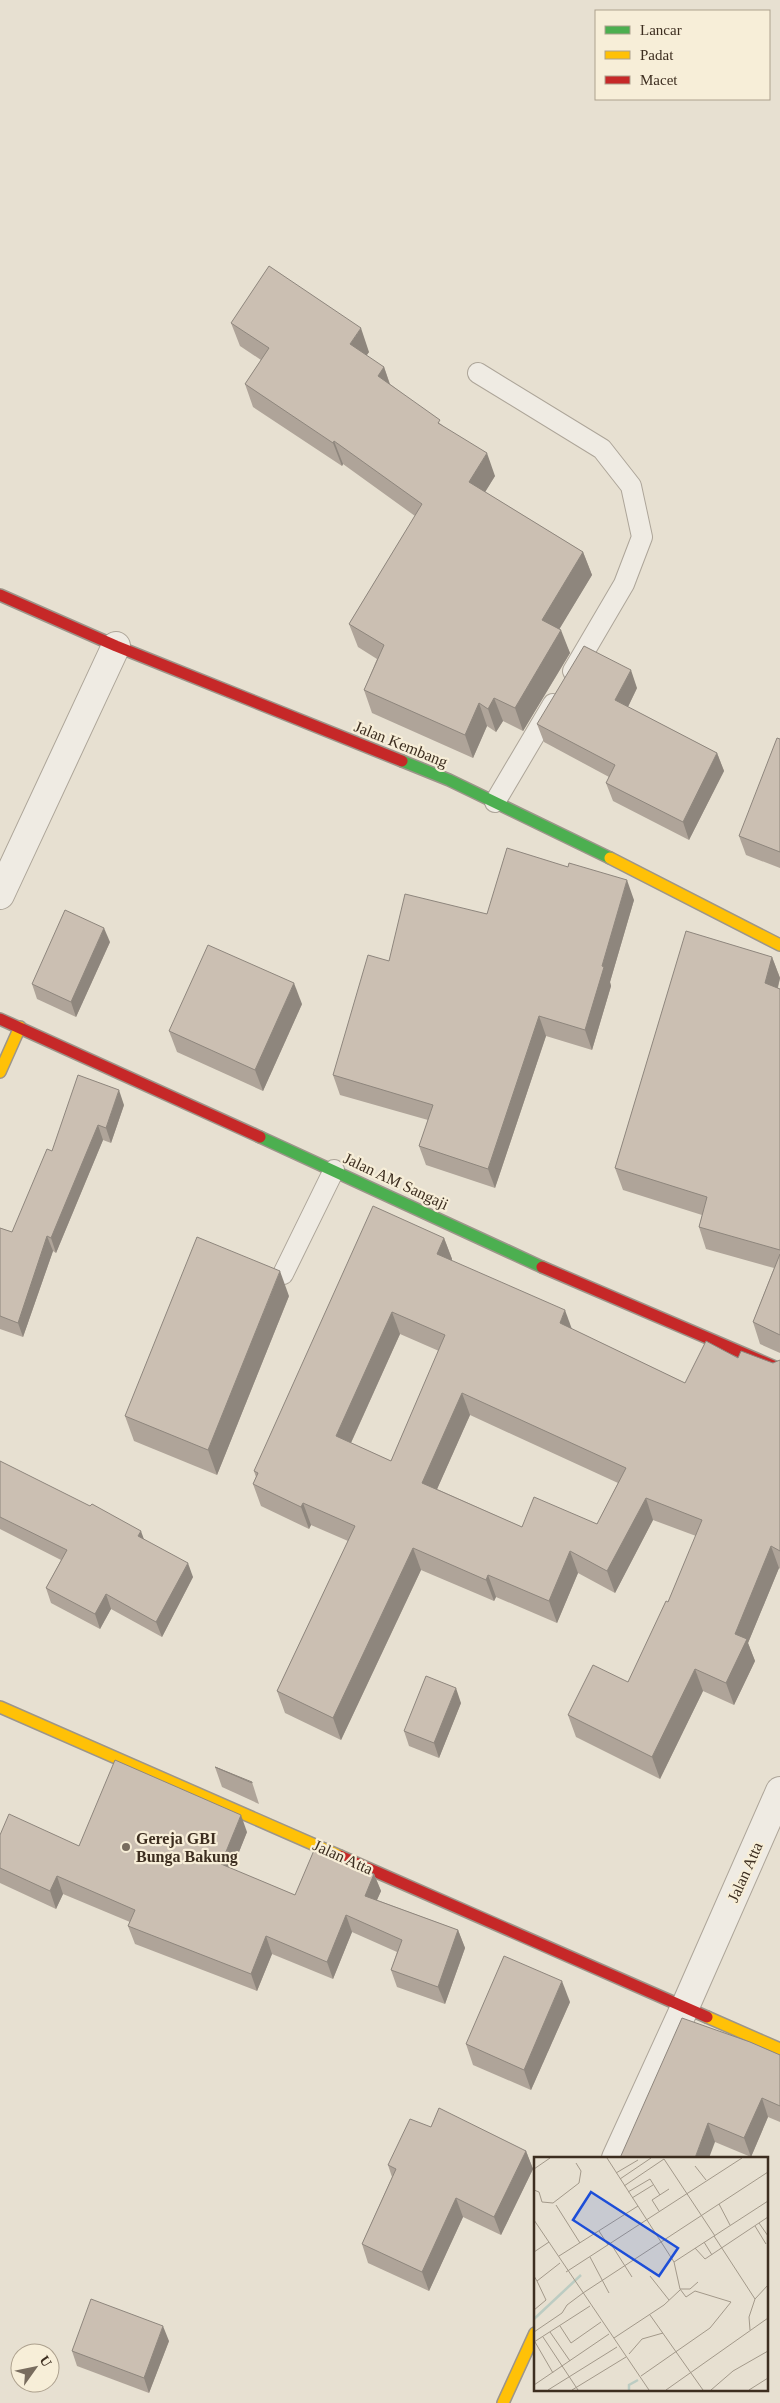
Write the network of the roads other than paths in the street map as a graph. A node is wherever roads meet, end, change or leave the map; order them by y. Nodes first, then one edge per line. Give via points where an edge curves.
1 (478, 373) dead end
2 (0, 595) edge
3 (116, 646) junction
4 (495, 802) junction
5 (0, 895) edge
6 (780, 945) edge
7 (0, 1019) edge
8 (20, 1027) junction
9 (0, 1072) edge
10 (334, 1170) junction
11 (283, 1274) dead end
12 (780, 1369) edge
13 (0, 1707) edge
14 (780, 1791) edge
15 (685, 2007) junction
16 (780, 2049) edge
17 (616, 2157) edge
18 (534, 2335) edge
19 (503, 2403) edge

1 - 4 lane via 602,449 631,486 642,537 624,584
2 - 3 main road, Jalan Kembang
3 - 4 main road, Jalan Kembang via 449,780
3 - 5 street
4 - 6 main road, Jalan Kembang
7 - 8 main road, Jalan AM Sangaji
8 - 9 main road
8 - 10 main road, Jalan AM Sangaji
10 - 11 lane
10 - 12 main road, Jalan AM Sangaji via 580,1284
13 - 15 main road, Jalan Atta
14 - 15 street, Jalan Atta
15 - 16 main road, Jalan Atta
15 - 17 street, Jalan Atta
18 - 19 main road

